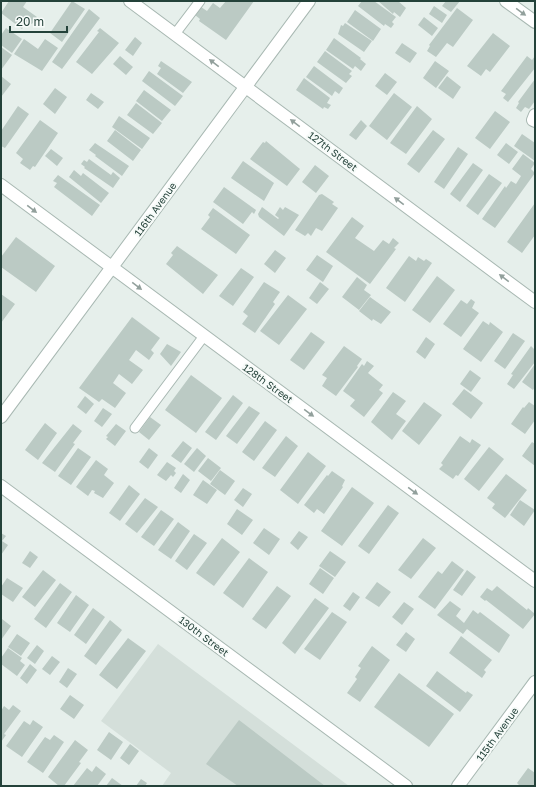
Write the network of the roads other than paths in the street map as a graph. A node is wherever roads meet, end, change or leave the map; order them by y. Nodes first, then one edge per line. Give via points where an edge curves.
1 (130, 1) edge
2 (200, 1) edge
3 (309, 1) edge
4 (506, 1) edge
5 (535, 22) edge
6 (175, 34) junction
7 (245, 86) junction
8 (535, 115) edge
9 (535, 121) edge
10 (1, 185) edge
11 (112, 268) junction
12 (535, 302) edge
13 (204, 336) junction
14 (1, 416) edge
15 (135, 428) dead end
16 (1, 486) edge
17 (535, 581) edge
18 (535, 682) edge
19 (406, 786) edge
20 (458, 786) edge

1 - 6 street, 127th Street
2 - 6 lane
3 - 7 street, 116th Avenue
4 -> 5 street
7 -> 6 street, 127th Street
7 - 11 street, 116th Avenue
12 -> 7 street, 127th Street
8 - 9 street
10 -> 11 street, 128th Street
11 -> 13 street, 128th Street
11 - 14 street, 116th Avenue
13 - 15 lane
13 -> 17 street, 128th Street
16 - 19 street, 130th Street
18 - 20 street, 115th Avenue

